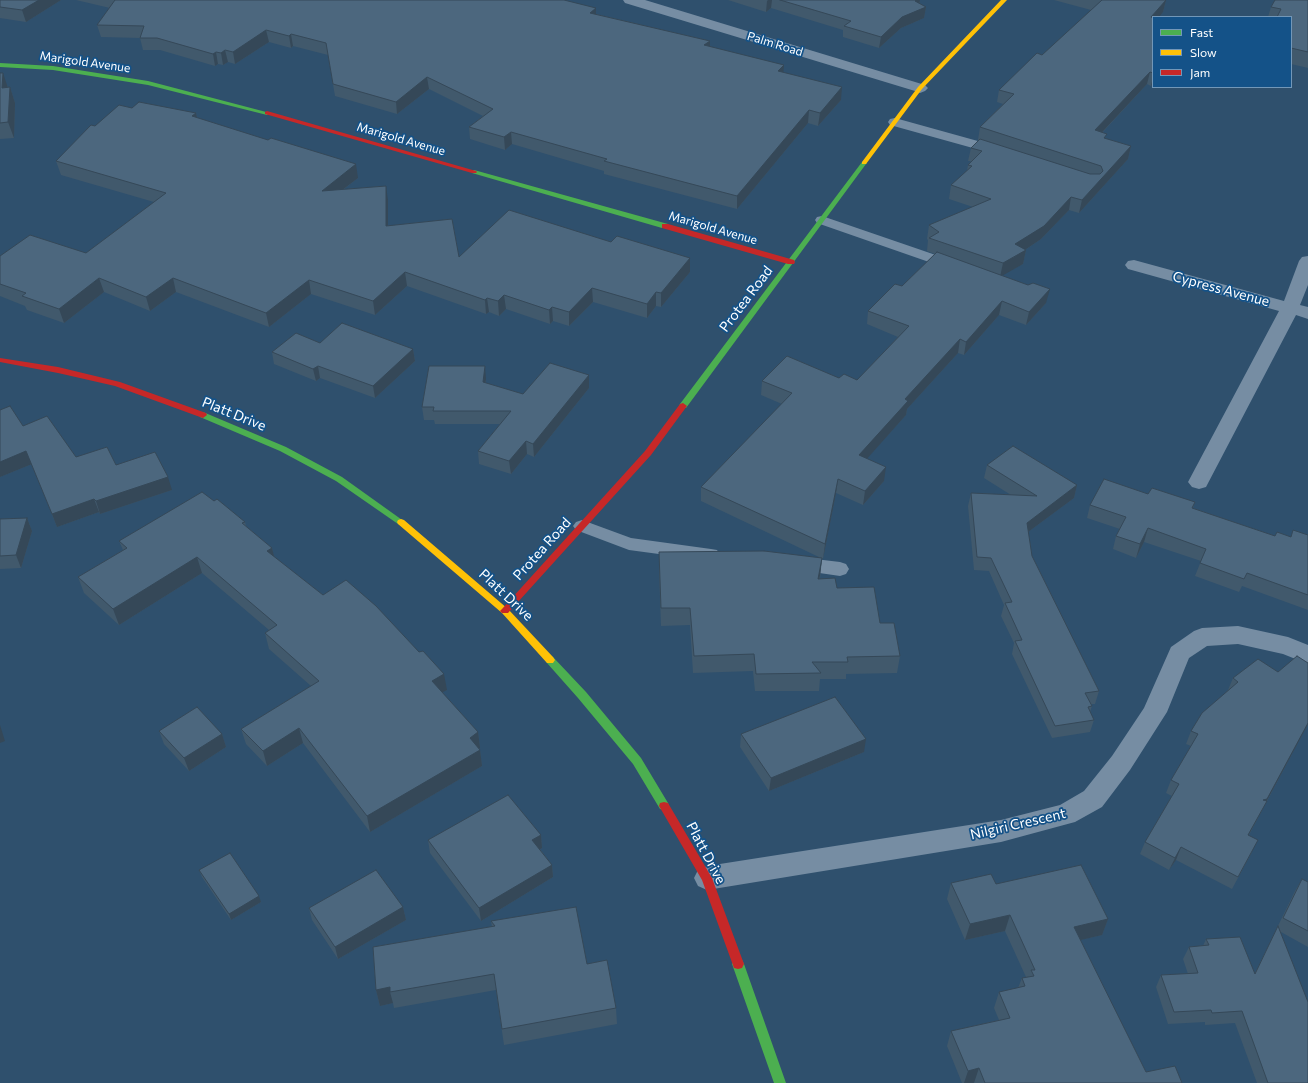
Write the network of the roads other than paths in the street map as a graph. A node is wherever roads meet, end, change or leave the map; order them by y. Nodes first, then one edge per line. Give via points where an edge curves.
1 (630, 0) edge
2 (1004, 0) edge
3 (0, 65) edge
4 (920, 88) junction
5 (895, 122) junction
6 (1007, 154) edge
7 (822, 220) junction
8 (1308, 261) edge
9 (791, 262) junction
10 (1134, 265) dead end
11 (968, 271) edge
12 (1299, 310) edge
13 (0, 360) edge
14 (1199, 482) dead end
15 (582, 526) junction
16 (725, 556) edge
17 (778, 562) edge
18 (840, 569) dead end
19 (505, 611) junction
20 (1308, 655) edge
21 (707, 878) junction
22 (780, 1083) edge

1 - 4 street, Palm Road
2 - 4 street, Protea Road
3 - 9 street, Marigold Avenue via 53,68 148,83 232,103
4 - 5 street, Protea Road
5 - 6 lane
5 - 7 street, Protea Road
7 - 9 street, Protea Road
7 - 11 lane
8 - 12 street
9 - 15 street, Protea Road via 648,453
10 - 12 street, Cypress Avenue
12 - 14 street
13 - 19 street, Platt Drive via 117,384 205,416 283,449 339,479 402,523
15 - 16 lane via 630,544
15 - 19 street, Protea Road
17 - 18 lane
19 - 21 street, Platt Drive via 582,695 637,761
20 - 21 street, Nilgiri Crescent via 1288,646 1238,635 1202,637 1179,653 1155,712 1121,763 1093,799 1066,814 1001,831
21 - 22 street, Platt Drive

